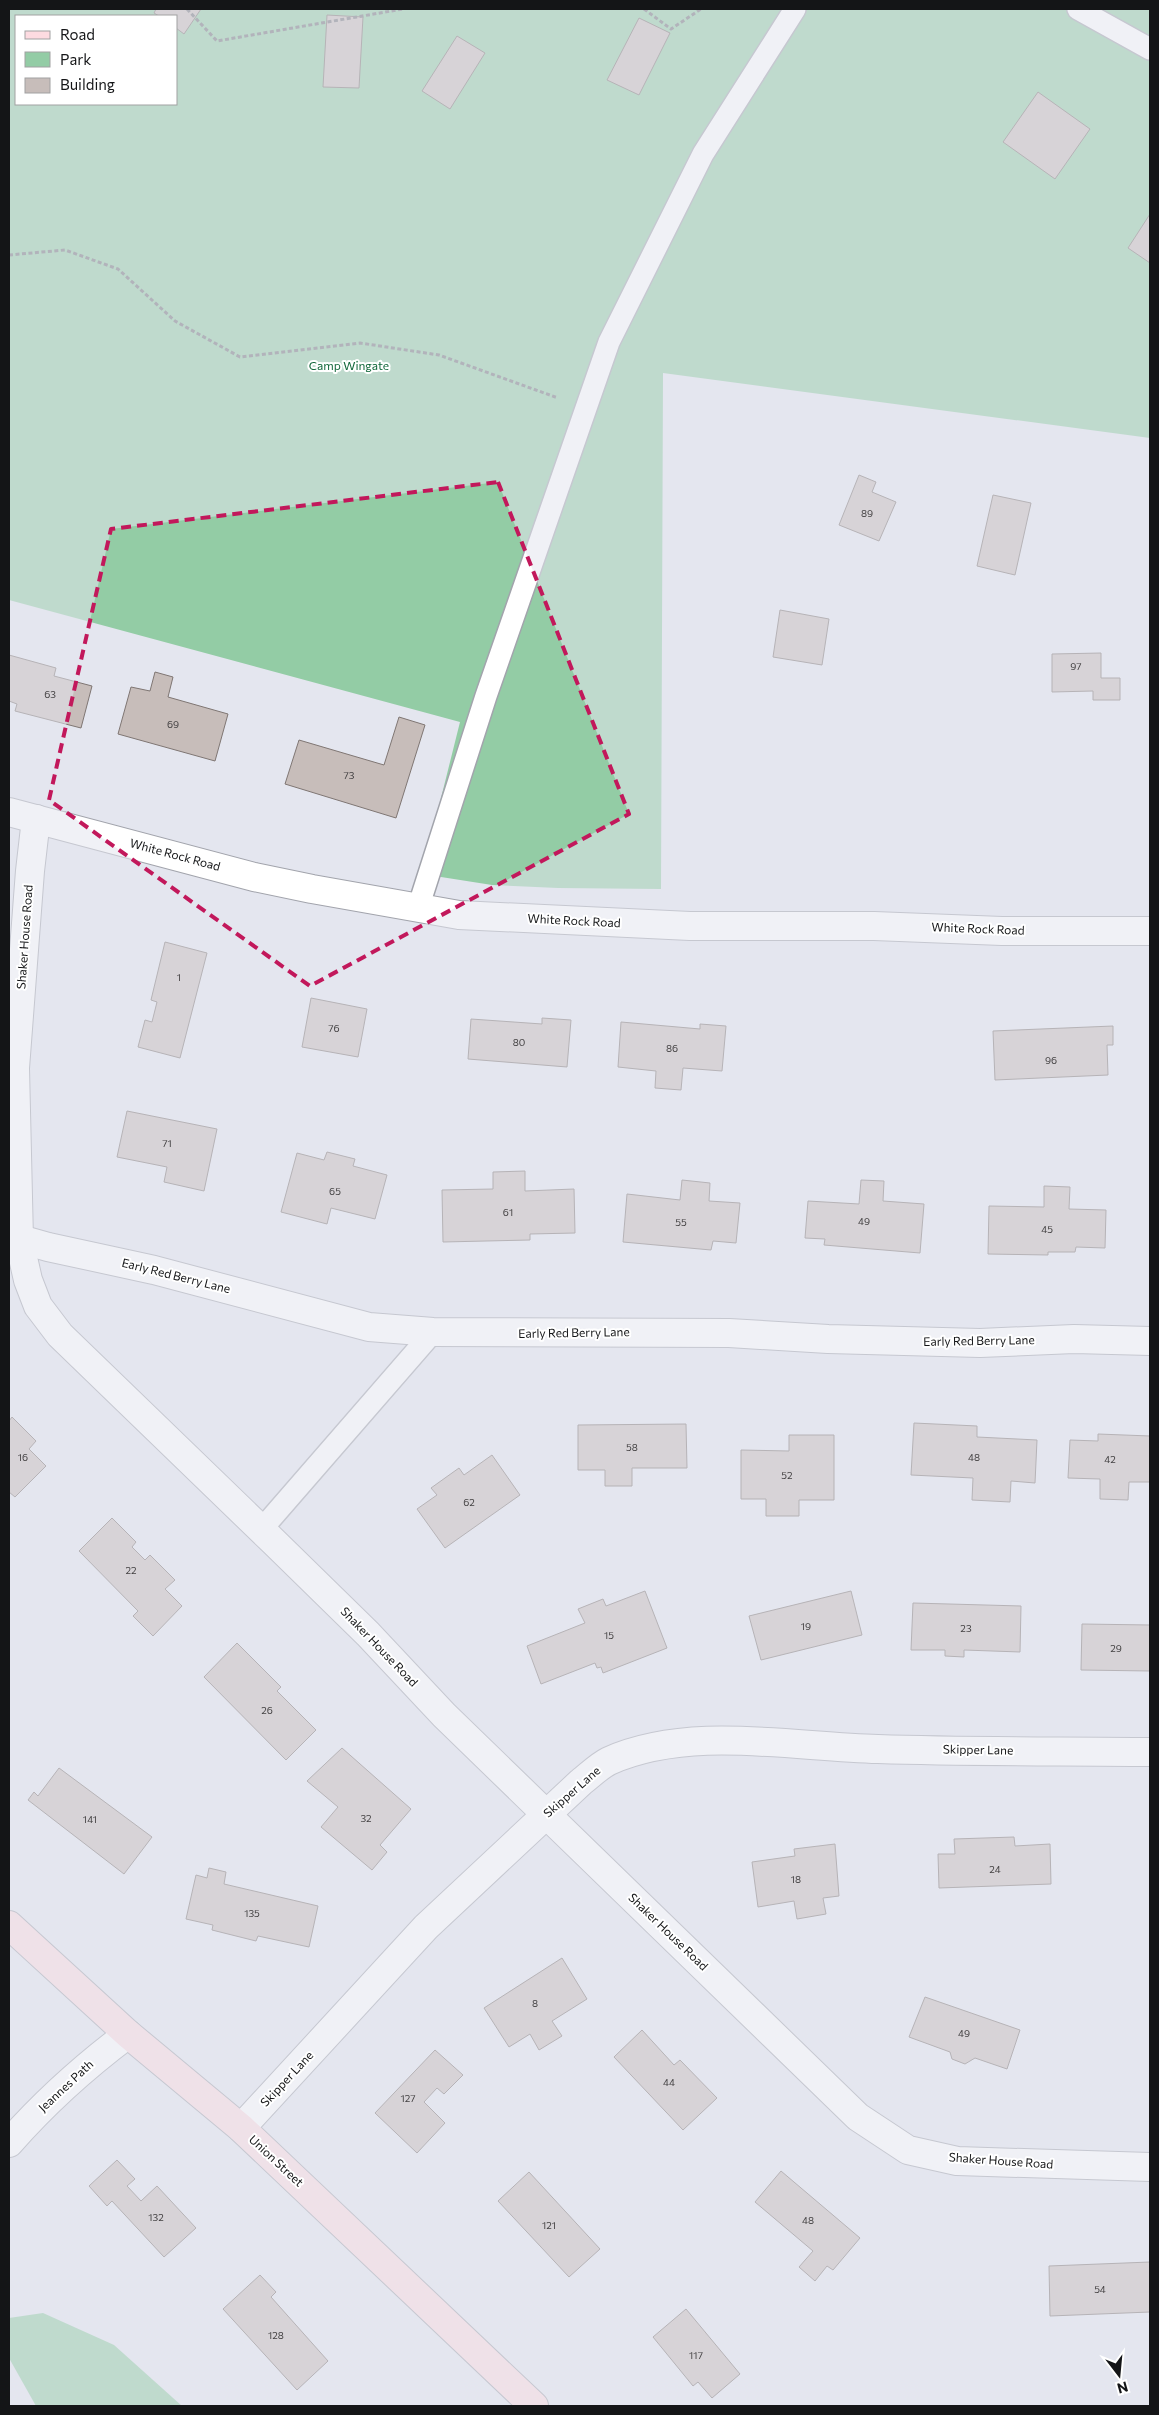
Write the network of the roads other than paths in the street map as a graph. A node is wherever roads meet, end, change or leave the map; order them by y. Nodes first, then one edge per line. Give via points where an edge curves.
1 (795, 9) edge
2 (1078, 9) edge
3 (1150, 49) edge
4 (9, 812) edge
5 (36, 819) junction
6 (418, 908) junction
7 (1150, 931) edge
8 (14, 1238) edge
9 (433, 1332) junction
10 (1150, 1341) edge
11 (261, 1530) junction
12 (1150, 1752) edge
13 (546, 1814) junction
14 (9, 1925) edge
15 (128, 2034) junction
16 (241, 2128) junction
17 (9, 2142) edge
18 (1150, 2167) edge
19 (534, 2406) edge

1 - 6 lane via 703,154 610,342 486,696
2 - 3 lane
4 - 5 street, White Rock Road
5 - 6 street, White Rock Road via 254,877
5 - 8 street, Shaker House Road via 15,1068
6 - 7 street, White Rock Road via 459,915 681,926
8 - 9 street, Early Red Berry Lane via 154,1270 369,1327
8 - 11 street, Shaker House Road via 38,1306 60,1335
9 - 10 street, Early Red Berry Lane via 720,1333 980,1343 1074,1339
9 - 11 lane
11 - 13 street, Shaker House Road
12 - 13 street, Skipper Lane via 877,1749 758,1741 685,1743 641,1750 607,1762
13 - 16 street, Skipper Lane via 426,1927
13 - 18 street, Shaker House Road via 822,2083 884,2136 908,2150 957,2161
14 - 15 main road, Union Street
15 - 16 main road, Union Street
15 - 17 street, Jeannes Path via 86,2066
16 - 19 main road, Union Street

